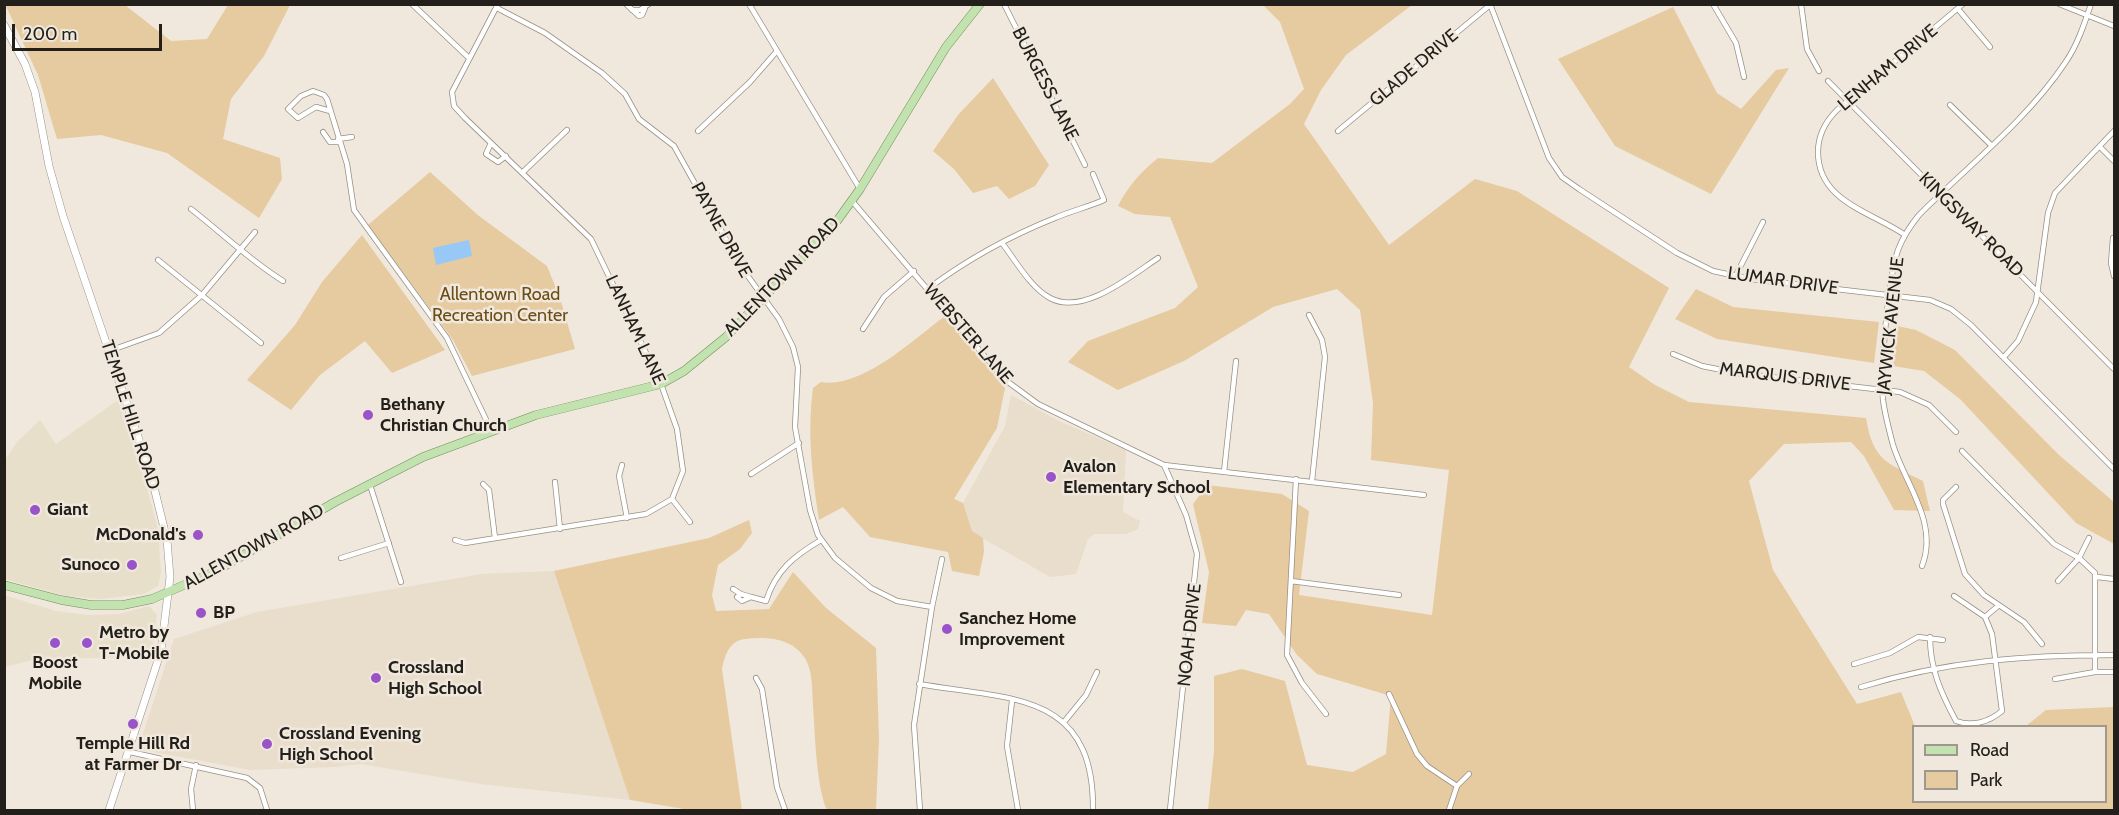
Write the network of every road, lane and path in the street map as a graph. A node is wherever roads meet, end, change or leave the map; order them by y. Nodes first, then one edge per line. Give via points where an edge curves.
1 (412, 4) edge
2 (626, 4) edge
3 (749, 4) edge
4 (980, 4) edge
5 (1004, 4) edge
6 (1713, 4) edge
7 (1801, 4) edge
8 (1963, 4) edge
9 (2059, 4) edge
10 (2091, 4) edge
11 (1490, 5) edge
12 (497, 6) edge
13 (647, 6) edge
14 (1958, 9) junction
15 (2087, 17) junction
16 (4, 25) edge
17 (2115, 26) edge
18 (1990, 46) dead end
19 (777, 51) junction
20 (469, 58) junction
21 (1819, 71) dead end
22 (1744, 77) dead end
23 (1828, 81) dead end
24 (1848, 101) junction
25 (1950, 105) dead end
26 (330, 111) junction
27 (567, 130) dead end
28 (698, 130) dead end
29 (1338, 131) dead end
30 (2115, 131) edge
31 (323, 132) dead end
32 (352, 137) dead end
33 (339, 140) junction
34 (491, 143) junction
35 (1991, 145) junction
36 (2100, 147) junction
37 (506, 156) junction
38 (2115, 160) edge
39 (1085, 165) dead end
40 (523, 172) junction
41 (1093, 174) dead end
42 (860, 189) junction
43 (1940, 194) junction
44 (852, 201) junction
45 (191, 209) dead end
46 (1763, 222) dead end
47 (255, 232) dead end
48 (1905, 235) junction
49 (2113, 237) dead end
50 (1002, 243) junction
51 (239, 251) junction
52 (1158, 258) dead end
53 (158, 260) dead end
54 (914, 271) junction
55 (2115, 276) edge
56 (1735, 277) junction
57 (283, 281) dead end
58 (929, 288) junction
59 (2038, 293) junction
60 (1891, 294) junction
61 (202, 295) junction
62 (762, 300) junction
63 (1309, 315) dead end
64 (863, 328) dead end
65 (261, 343) dead end
66 (109, 351) junction
67 (1673, 354) dead end
68 (2004, 357) junction
69 (1236, 361) dead end
70 (2115, 369) edge
71 (661, 384) junction
72 (1882, 388) junction
73 (491, 430) junction
74 (1956, 432) dead end
75 (799, 443) junction
76 (1962, 451) dead end
77 (622, 465) dead end
78 (1164, 465) junction
79 (2115, 469) edge
80 (1224, 472) junction
81 (751, 474) dead end
82 (1296, 479) junction
83 (1312, 481) junction
84 (555, 482) dead end
85 (369, 483) junction
86 (483, 484) dead end
87 (1956, 487) dead end
88 (1424, 495) dead end
89 (672, 499) junction
90 (627, 518) junction
91 (690, 522) dead end
92 (560, 529) junction
93 (495, 538) junction
94 (2089, 538) dead end
95 (455, 540) dead end
96 (821, 540) junction
97 (388, 543) junction
98 (341, 558) dead end
99 (2079, 558) junction
100 (942, 559) dead end
101 (1922, 566) dead end
102 (2097, 578) junction
103 (2115, 579) edge
104 (1291, 581) junction
105 (2058, 581) dead end
106 (401, 582) dead end
107 (4, 585) edge
108 (733, 589) dead end
109 (169, 592) junction
110 (1400, 595) dead end
111 (1954, 596) dead end
112 (1998, 606) junction
113 (932, 607) junction
114 (1985, 617) junction
115 (1930, 637) junction
116 (1942, 640) dead end
117 (2042, 644) dead end
118 (2095, 655) junction
119 (2115, 655) edge
120 (1996, 659) junction
121 (1854, 664) dead end
122 (1933, 668) junction
123 (1097, 672) dead end
124 (2096, 672) junction
125 (2115, 672) edge
126 (756, 678) dead end
127 (2055, 679) dead end
128 (919, 684) junction
129 (1861, 687) dead end
130 (1389, 694) dead end
131 (1011, 700) junction
132 (1326, 714) dead end
133 (1064, 722) junction
134 (130, 752) junction
135 (196, 765) junction
136 (1469, 774) dead end
137 (1457, 786) junction
138 (109, 810) edge
139 (193, 810) edge
140 (267, 810) edge
141 (785, 810) edge
142 (920, 810) edge
143 (1018, 810) edge
144 (1094, 810) edge
145 (1170, 810) edge
146 (1449, 810) edge

1 - 20 street
2 - 13 street via 632,10
3 - 19 street
4 - 42 main road, ALLENTOWN ROAD via 946,47
5 - 39 street, BURGESS LANE
6 - 22 street via 1736,43
7 - 21 street via 1807,49
8 - 14 street, LENHAM DRIVE
9 - 15 street
10 - 15 street, JAYWICK AVENUE
11 - 29 street, GLADE DRIVE
11 - 56 street, LUMAR DRIVE via 1549,158 1562,177 1677,253
12 - 20 street, LANHAM LANE
12 - 62 street, PAYNE DRIVE via 545,33 602,73 625,94 639,119 669,141
14 - 18 street
14 - 24 street, LENHAM DRIVE
15 - 17 street
15 - 35 street, JAYWICK AVENUE via 2072,52 2052,81
16 - 66 main road, TEMPLE HILL ROAD via 35,92 56,194
19 - 28 street
19 - 42 street
20 - 34 street, LANHAM LANE via 452,92 452,100
23 - 24 street, KINGSWAY ROAD
24 - 43 street, KINGSWAY ROAD
24 - 48 street, LENHAM DRIVE via 1822,131 1818,148 1821,172 1841,199
25 - 35 street
26 - 26 street via 316,107 298,118 288,109 301,96 318,90
26 - 33 street
27 - 40 street
30 - 36 street
31 - 33 street via 330,142
32 - 33 street
33 - 73 street via 351,178 354,210 447,338
34 - 37 street, LANHAM LANE
34 - 37 street via 486,154 492,160 498,162
35 - 43 street, JAYWICK AVENUE
36 - 38 street
36 - 59 street via 2065,180 2053,198 2046,223
37 - 40 street, LANHAM LANE
40 - 71 street, LANHAM LANE via 594,244
41 - 50 street via 1104,200 1053,218
42 - 44 main road, ALLENTOWN ROAD
43 - 48 street, JAYWICK AVENUE
43 - 59 street, KINGSWAY ROAD
44 - 54 street, WEBSTER LANE
44 - 62 main road, ALLENTOWN ROAD
45 - 51 street
46 - 56 street
47 - 51 street
48 - 60 street, JAYWICK AVENUE via 1896,256
49 - 55 street via 2111,263
50 - 52 street via 1038,289 1051,299 1067,303 1090,299
50 - 58 street via 964,262
51 - 57 street
51 - 61 street
53 - 61 street
54 - 58 street, WEBSTER LANE
54 - 64 street via 884,297
56 - 60 street, LUMAR DRIVE
58 - 78 street, WEBSTER LANE via 1004,379 1023,396
59 - 68 street via 2018,341
59 - 70 street, KINGSWAY ROAD
60 - 68 street, LUMAR DRIVE via 1930,300 1951,309
60 - 72 street, JAYWICK AVENUE
61 - 65 street
61 - 66 street via 159,333
62 - 71 main road, ALLENTOWN ROAD via 711,351
62 - 75 street, PAYNE DRIVE via 785,330 796,355 795,427
63 - 83 street via 1322,340 1325,357
66 - 109 main road, TEMPLE HILL ROAD via 163,514
67 - 72 street, MARQUIS DRIVE via 1702,366 1737,373
68 - 79 street, LUMAR DRIVE
69 - 80 street
71 - 73 main road, ALLENTOWN ROAD
71 - 89 street, LANHAM LANE via 677,429 684,465
72 - 74 street, MARQUIS DRIVE via 1922,401
72 - 101 street, JAYWICK AVENUE via 1893,445 1923,519 1927,552
73 - 85 main road, ALLENTOWN ROAD
75 - 81 street
75 - 96 street, PAYNE DRIVE via 813,523
76 - 99 street via 2054,544
77 - 90 street via 619,476
78 - 80 street, WEBSTER LANE
78 - 145 street, NOAH DRIVE via 1186,515 1197,554
80 - 82 street, WEBSTER LANE
82 - 83 street, WEBSTER LANE
82 - 104 street
83 - 88 street, WEBSTER LANE
84 - 92 street
85 - 97 street
85 - 109 main road, ALLENTOWN ROAD via 216,571
86 - 93 street via 489,490
87 - 112 street via 1943,504 1960,562 1972,583
89 - 90 street via 655,511
89 - 91 street
90 - 92 street
92 - 93 street
93 - 95 street via 465,543
94 - 99 street
96 - 108 street via 786,564 766,601 750,597 739,601 737,597 741,594
96 - 113 street, PAYNE DRIVE via 849,571 878,593
97 - 98 street
97 - 106 street
99 - 102 street
99 - 105 street
100 - 113 street
102 - 103 street
102 - 118 street
104 - 110 street
104 - 132 street via 1287,655 1307,692
107 - 109 main road, ALLENTOWN ROAD via 91,605 135,603
109 - 134 main road, TEMPLE HILL ROAD via 158,664
111 - 114 street
112 - 114 street
112 - 117 street via 2024,622
113 - 128 street
114 - 120 street
115 - 116 street
115 - 121 street via 1918,638 1890,653
115 - 122 street
118 - 119 street
118 - 120 street
118 - 124 street
120 - 122 street
120 - 122 street via 2002,711 1990,721 1956,721
122 - 129 street
123 - 133 street via 1086,695
124 - 125 street
124 - 127 street
126 - 141 street via 762,689 775,778
128 - 131 street
128 - 142 street via 914,725
130 - 137 street via 1417,754 1427,766
131 - 133 street via 1036,705
131 - 143 street via 1006,746
133 - 144 street via 1088,759
134 - 135 street
134 - 138 main road, TEMPLE HILL ROAD
135 - 139 street via 191,789
135 - 140 street via 251,780 260,788
136 - 137 street
137 - 146 street

